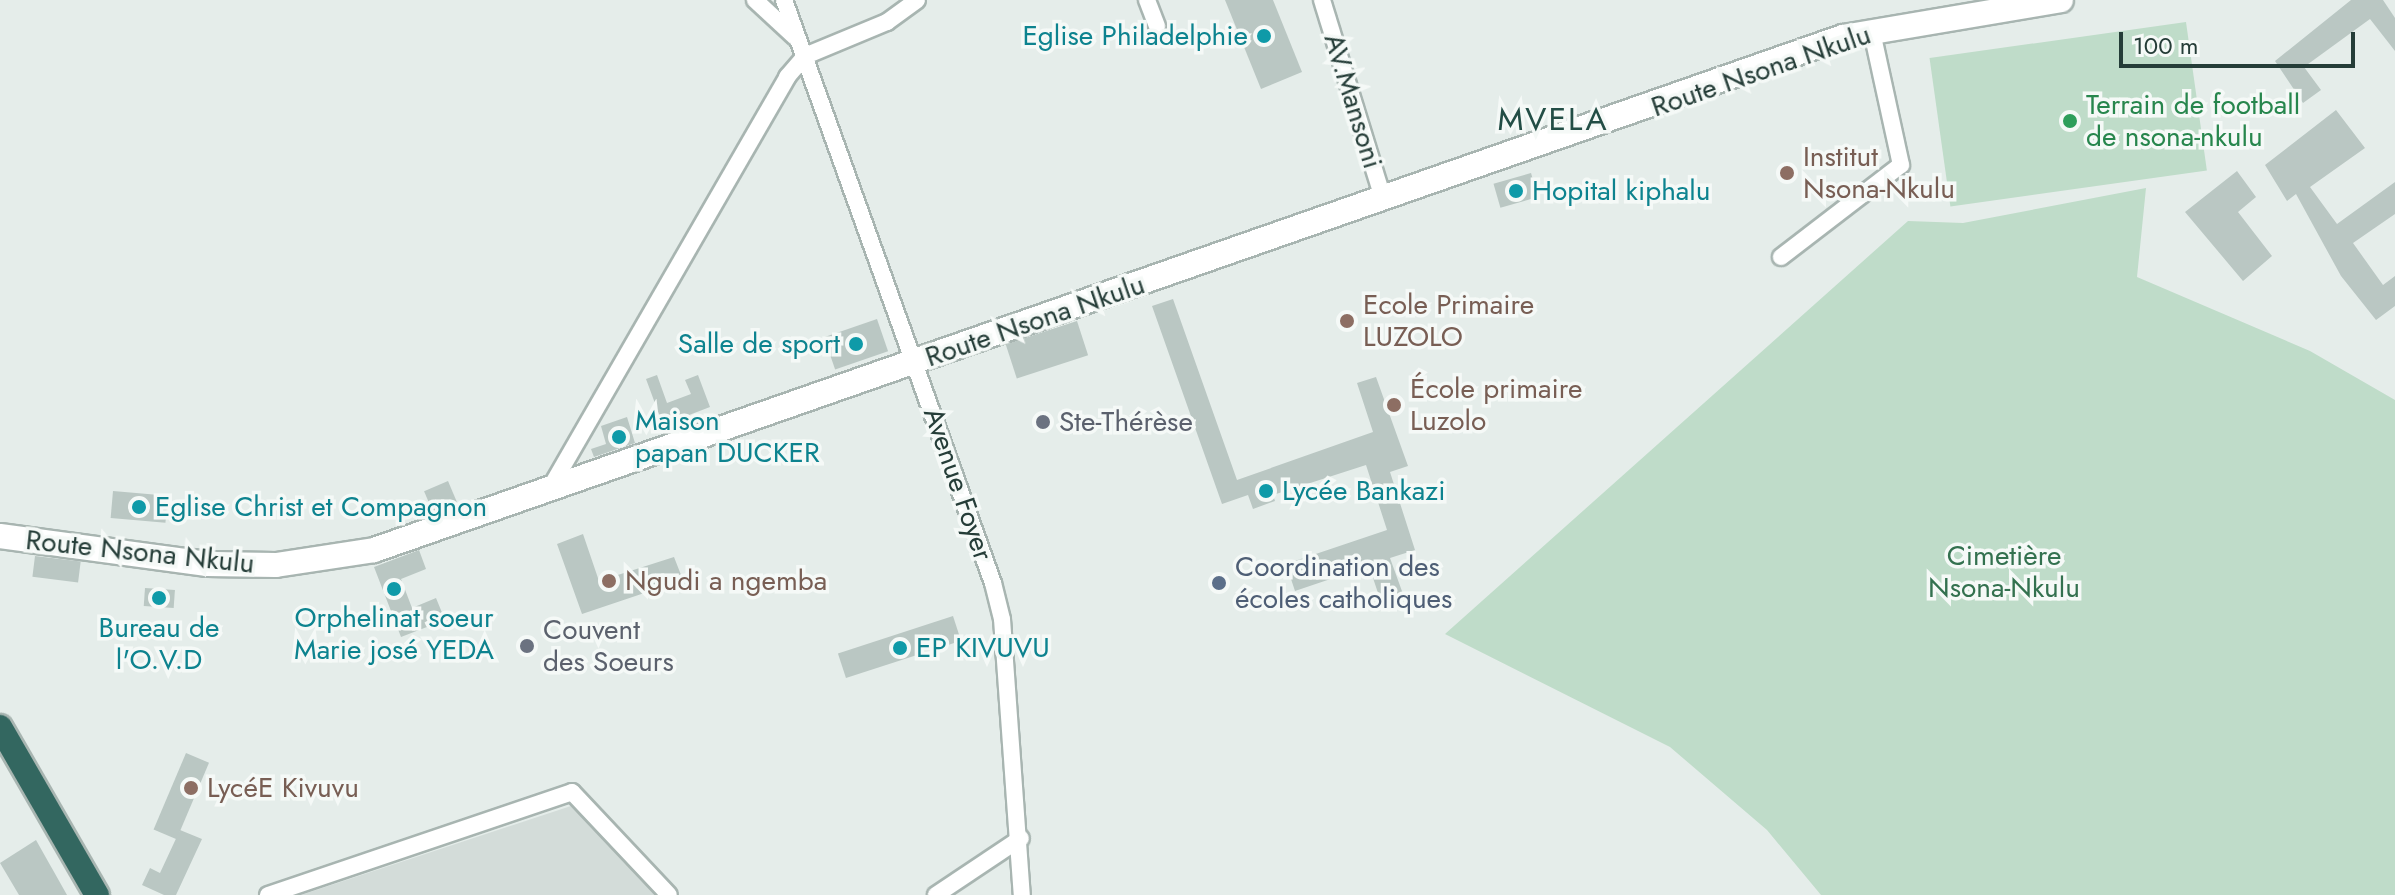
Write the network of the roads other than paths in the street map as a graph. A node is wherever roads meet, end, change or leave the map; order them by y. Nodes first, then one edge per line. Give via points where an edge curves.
1 (755, 0) edge
2 (784, 0) edge
3 (917, 0) edge
4 (1147, 0) edge
5 (1322, 0) edge
6 (2061, 0) edge
7 (1157, 26) dead end
8 (1872, 32) junction
9 (797, 38) junction
10 (805, 56) junction
11 (1384, 201) junction
12 (1781, 257) dead end
13 (916, 362) junction
14 (548, 491) junction
15 (0, 536) edge
16 (0, 727) edge
17 (1021, 838) junction
18 (97, 895) edge
19 (268, 895) edge
20 (669, 895) edge
21 (936, 895) edge
22 (1022, 895) edge

1 - 9 street
2 - 9 street, Avenue Foyer
3 - 10 street via 887,22
4 - 7 street
5 - 11 street, AV.Mansoni
6 - 8 street, Route Nsona Nkulu
8 - 11 street, Route Nsona Nkulu
8 - 12 street via 1901,165
9 - 10 street, Avenue Foyer
10 - 13 street, Avenue Foyer
10 - 14 street
11 - 13 street, Route Nsona Nkulu
13 - 14 street, Route Nsona Nkulu
13 - 17 street, Avenue Foyer via 1002,619
14 - 15 street, Route Nsona Nkulu via 374,550 276,565 207,564
16 - 18 highway
17 - 21 street
17 - 22 street, Avenue Foyer
19 - 20 street via 565,792 581,796

